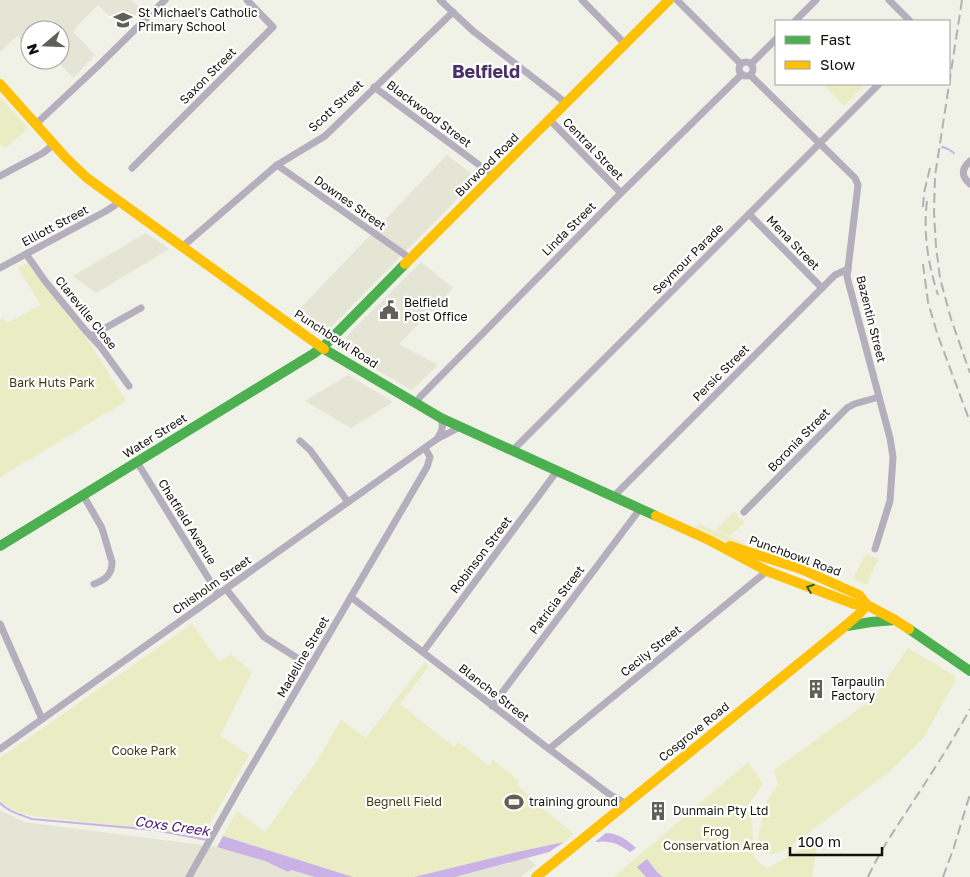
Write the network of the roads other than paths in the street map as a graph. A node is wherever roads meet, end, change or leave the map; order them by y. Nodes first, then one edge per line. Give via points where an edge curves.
1 (165, 0) edge
2 (247, 0) edge
3 (440, 0) edge
4 (582, 0) edge
5 (669, 0) edge
6 (677, 0) edge
7 (816, 0) edge
8 (889, 0) edge
9 (453, 12) junction
10 (796, 20) edge
11 (909, 20) edge
12 (775, 40) edge
13 (625, 44) junction
14 (741, 64) junction
15 (751, 64) junction
16 (742, 74) junction
17 (750, 75) junction
18 (0, 84) edge
19 (878, 85) edge
20 (374, 87) junction
21 (566, 103) junction
22 (550, 120) junction
23 (36, 124) junction
24 (820, 142) junction
25 (54, 144) junction
26 (970, 161) edge
27 (277, 165) junction
28 (132, 168) dead end
29 (0, 176) edge
30 (494, 176) junction
31 (970, 184) edge
32 (621, 193) junction
33 (118, 200) junction
34 (749, 214) junction
35 (182, 247) junction
36 (26, 254) junction
37 (410, 260) junction
38 (0, 268) edge
39 (848, 269) junction
40 (822, 288) junction
41 (141, 308) dead end
42 (91, 336) junction
43 (322, 347) junction
44 (129, 386) dead end
45 (879, 397) junction
46 (416, 403) junction
47 (441, 418) junction
48 (460, 427) junction
49 (437, 439) junction
50 (300, 441) dead end
51 (425, 448) junction
52 (512, 451) junction
53 (137, 462) junction
54 (557, 471) junction
55 (83, 495) junction
56 (613, 497) junction
57 (348, 502) junction
58 (640, 509) junction
59 (744, 512) dead end
60 (709, 540) junction
61 (0, 546) edge
62 (875, 549) dead end
63 (767, 571) junction
64 (94, 584) dead end
65 (226, 589) junction
66 (218, 594) junction
67 (351, 598) junction
68 (866, 605) junction
69 (900, 623) junction
70 (0, 624) edge
71 (844, 627) junction
72 (423, 652) junction
73 (310, 666) junction
74 (967, 668) edge
75 (492, 706) junction
76 (42, 718) junction
77 (0, 749) edge
78 (549, 749) junction
79 (625, 803) junction
80 (188, 877) edge
81 (536, 877) edge

1 - 23 street
2 - 28 street, Saxon Street via 274,27
3 - 9 street
4 - 13 street
5 - 13 main road, Burwood Road
6 - 14 street
7 - 10 street
8 - 11 street
9 - 20 street, Scott Street
9 - 21 street
12 - 15 street
13 - 21 main road, Burwood Road
14 - 15 street
14 - 16 street via 739,71
15 - 17 street via 753,70
16 - 17 street
16 - 32 street, Linda Street
17 - 24 street, Bazentin Street
18 - 23 main road, Punchbowl Road
19 - 24 street, Seymour Parade
20 - 27 street, Scott Street via 325,136
20 - 30 street, Blackwood Street
21 - 22 main road, Burwood Road
22 - 30 main road, Burwood Road
22 - 32 street, Central Street
23 - 25 main road, Punchbowl Road
24 - 34 street, Seymour Parade
24 - 39 street, Bazentin Street via 858,185
25 - 29 street
25 - 33 main road, Punchbowl Road via 80,172
26 - 31 street via 963,172
27 - 35 street, Scott Street
27 - 37 street, Downes Street
30 - 37 main road, Burwood Road
32 - 46 street, Linda Street
33 - 35 main road, Punchbowl Road
33 - 36 street, Elliott Street via 106,211
34 - 40 street, Mena Street
34 - 52 street, Seymour Parade
35 - 43 main road, Punchbowl Road
36 - 38 street, Elliott Street
36 - 42 street, Clareville Close
37 - 43 main road, Burwood Road
39 - 40 street, Persic Street via 835,275
39 - 45 street, Bazentin Street via 848,284
40 - 56 street, Persic Street
41 - 42 street
42 - 44 street, Clareville Close
43 - 46 main road, Punchbowl Road
43 - 53 main road, Water Street
45 - 59 street, Boronia Street via 847,408
45 - 62 street, Bazentin Street via 892,457 890,501
46 - 47 main road, Punchbowl Road
47 - 48 main road, Punchbowl Road
47 - 49 street via 443,429
48 - 49 street, Chisholm Street
48 - 52 main road, Punchbowl Road
49 - 51 street, Chisholm Street
50 - 57 street
51 - 57 street, Chisholm Street
51 - 67 street, Madeline Street via 430,457 427,467
52 - 54 main road, Punchbowl Road
53 - 55 main road, Water Street
53 - 66 street, Chatfield Avenue
54 - 56 main road, Punchbowl Road
54 - 72 street, Robinson Street
55 - 61 main road, Water Street
55 - 64 street via 102,528 112,562 110,574
56 - 58 main road, Punchbowl Road
57 - 65 street, Chisholm Street
58 - 60 main road, Punchbowl Road
58 - 75 street, Patricia Street
60 - 63 main road, Punchbowl Road
60 - 68 main road, Punchbowl Road via 824,578 859,595
68 -> 63 main road, Punchbowl Road via 854,604
63 - 78 street, Cecily Street
65 - 66 street, Chisholm Street
65 - 73 street via 264,638
66 - 76 street, Chisholm Street
67 - 72 street, Blanche Street
67 - 73 street, Madeline Street
68 - 69 main road, Punchbowl Road
68 - 71 main road, Cosgrove Road
69 - 71 main road via 871,622
69 - 74 main road, Punchbowl Road
70 - 76 street
71 - 79 main road, Cosgrove Road
72 - 75 street, Blanche Street
73 - 80 street, Madeline Street
75 - 78 street, Blanche Street
76 - 77 street, Chisholm Street
78 - 79 street, Blanche Street
79 - 81 main road, Cosgrove Road

